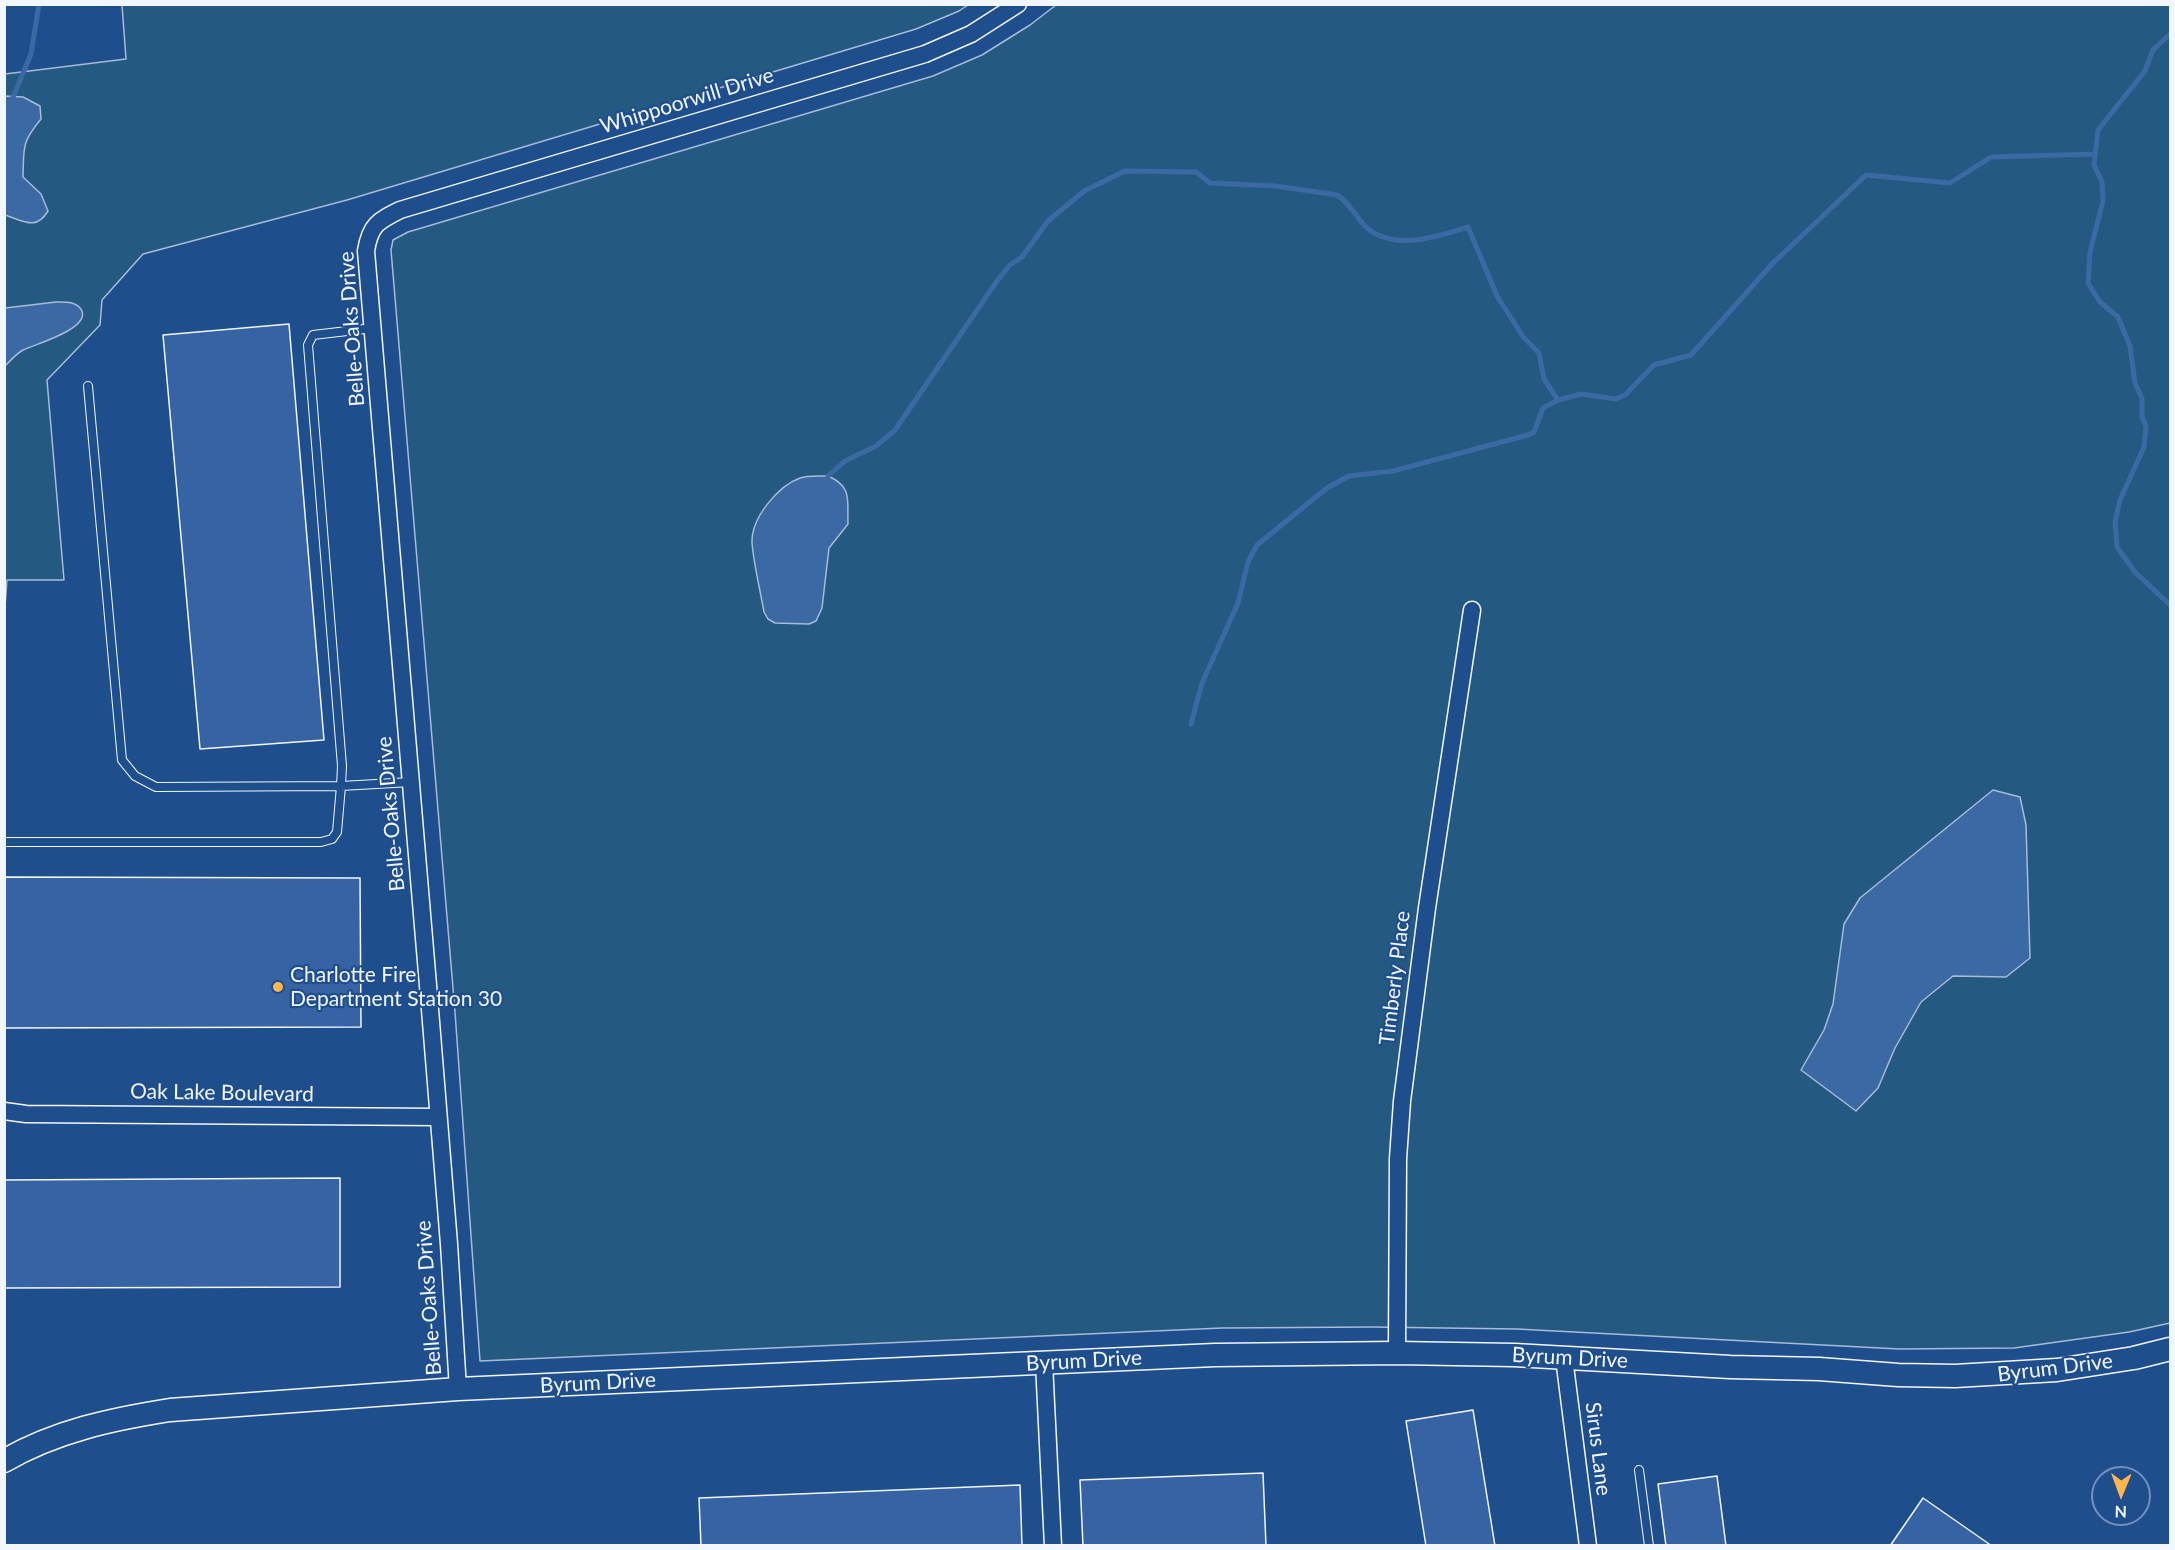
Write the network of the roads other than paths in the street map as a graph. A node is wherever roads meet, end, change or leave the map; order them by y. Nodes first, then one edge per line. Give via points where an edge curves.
1 (1018, 4) edge
2 (369, 235) joint
3 (374, 328) junction
4 (88, 386) dead end
5 (1472, 610) dead end
6 (411, 782) junction
7 (341, 786) junction
8 (4, 842) edge
9 (4, 1111) edge
10 (438, 1117) junction
11 (2170, 1349) edge
12 (1397, 1353) junction
13 (1564, 1358) junction
14 (1044, 1363) junction
15 (458, 1389) junction
16 (4, 1461) edge
17 (1639, 1470) dead end
18 (1053, 1545) edge
19 (1588, 1545) edge
20 (1649, 1545) edge

1 - 2 street, Whippoorwill Drive via 971,34 925,54 400,210 376,223
2 - 3 street, Belle-Oaks Drive via 366,251
3 - 6 street, Belle-Oaks Drive
3 - 7 lane via 313,335 308,345
4 - 7 lane via 122,760 135,776 156,787
5 - 12 street, Timberly Place via 1402,1101
6 - 7 lane
6 - 10 street, Belle-Oaks Drive
7 - 8 lane via 337,832 332,839 321,842
9 - 10 street, Oak Lake Boulevard
10 - 15 street, Belle-Oaks Drive
11 - 13 street, Byrum Drive via 2057,1370 1955,1376
12 - 13 street, Byrum Drive
12 - 14 street, Byrum Drive via 1215,1355
13 - 19 street, Sirus Lane
14 - 15 street, Byrum Drive
14 - 18 street
15 - 16 street, Byrum Drive via 170,1410 125,1417 70,1432
17 - 20 lane

